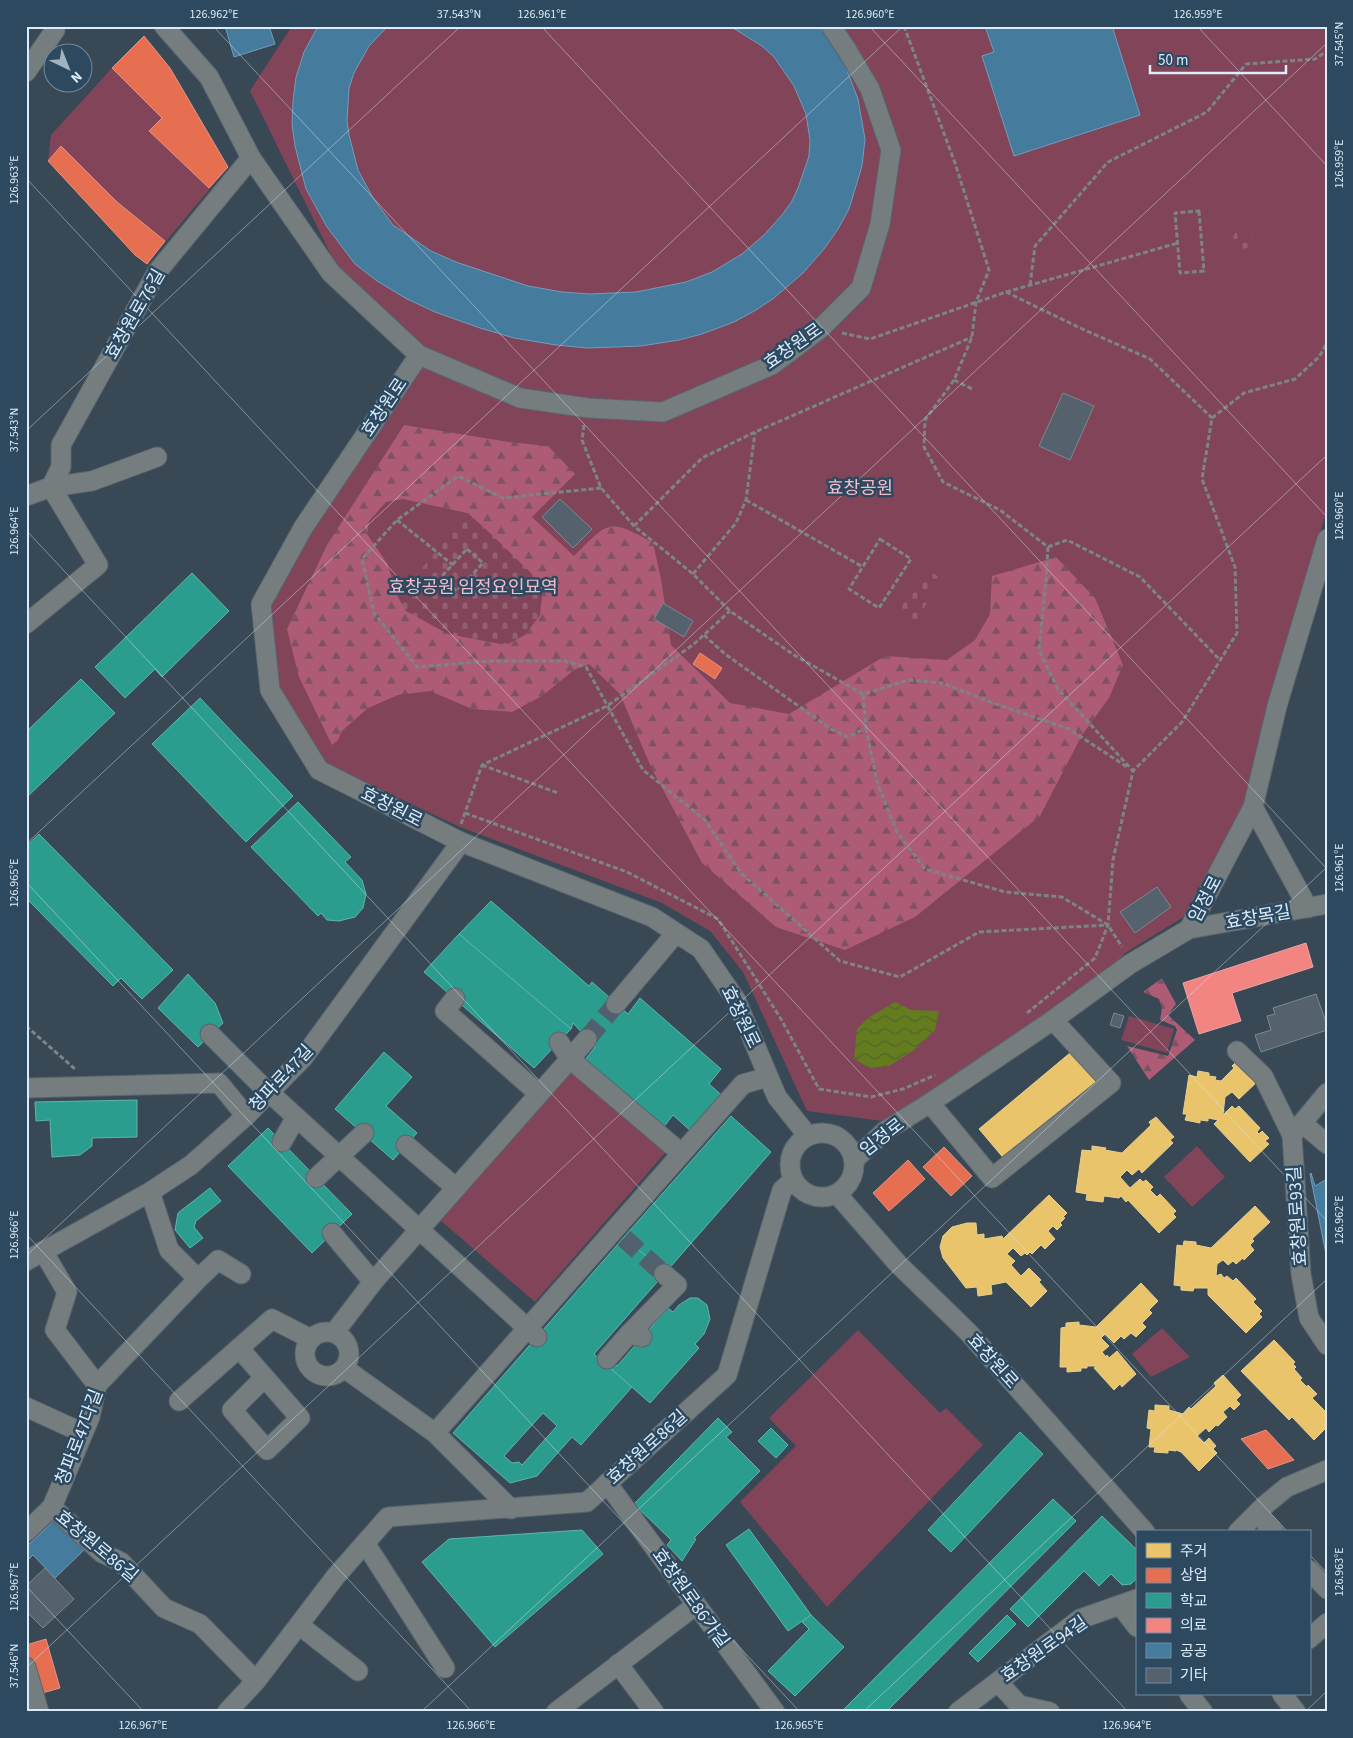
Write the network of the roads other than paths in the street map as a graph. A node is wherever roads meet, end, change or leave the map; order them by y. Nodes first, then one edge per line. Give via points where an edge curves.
1 (53, 26) edge
2 (164, 26) edge
3 (831, 26) edge
4 (26, 72) edge
5 (251, 158) junction
6 (419, 355) junction
7 (157, 457) dead end
8 (51, 487) junction
9 (26, 496) edge
10 (1327, 539) edge
11 (26, 624) edge
12 (1253, 807) junction
13 (461, 842) junction
14 (1327, 904) edge
15 (1308, 908) junction
16 (1189, 929) junction
17 (676, 933) junction
18 (455, 998) dead end
19 (616, 1004) tunnel mouth
20 (1053, 1020) junction
21 (210, 1034) dead end
22 (587, 1038) tunnel mouth
23 (559, 1042) dead end
24 (1237, 1051) dead end
25 (570, 1059) junction
26 (768, 1077) junction
27 (26, 1088) edge
28 (1327, 1093) edge
29 (539, 1094) junction
30 (930, 1103) junction
31 (246, 1116) junction
32 (296, 1117) junction
33 (1297, 1129) junction
34 (364, 1134) dead end
35 (808, 1136) junction
36 (282, 1142) dead end
37 (1327, 1144) edge
38 (406, 1145) dead end
39 (681, 1154) junction
40 (340, 1157) junction
41 (854, 1160) junction
42 (316, 1178) dead end
43 (793, 1180) junction
44 (456, 1188) junction
45 (150, 1192) junction
46 (837, 1194) junction
47 (419, 1230) junction
48 (332, 1233) dead end
49 (43, 1251) junction
50 (26, 1261) edge
51 (241, 1274) dead end
52 (664, 1274) tunnel mouth
53 (198, 1279) junction
54 (373, 1282) junction
55 (334, 1333) junction
56 (532, 1333) junction
57 (310, 1339) junction
58 (1327, 1345) edge
59 (238, 1348) junction
60 (607, 1358) dead end
61 (344, 1368) junction
62 (264, 1378) dead end
63 (97, 1385) junction
64 (179, 1401) dead end
65 (26, 1407) edge
66 (83, 1433) junction
67 (435, 1434) junction
68 (1327, 1470) edge
69 (607, 1483) junction
70 (52, 1507) junction
71 (512, 1508) junction
72 (1257, 1513) junction
73 (1142, 1530) edge
74 (1240, 1530) edge
75 (1272, 1530) edge
76 (26, 1532) edge
77 (365, 1543) junction
78 (1310, 1571) edge
79 (1327, 1589) edge
80 (1128, 1602) edge
81 (696, 1605) junction
82 (1327, 1623) edge
83 (1136, 1624) edge
84 (299, 1625) junction
85 (1310, 1638) edge
86 (618, 1664) junction
87 (26, 1667) edge
88 (445, 1668) dead end
89 (358, 1671) dead end
90 (256, 1681) junction
91 (998, 1682) junction
92 (1190, 1696) edge
93 (1284, 1696) edge
94 (38, 1712) edge
95 (227, 1712) edge
96 (556, 1712) edge
97 (654, 1712) edge
98 (775, 1712) edge
99 (958, 1712) edge
100 (1050, 1712) edge
101 (1202, 1712) edge
102 (1296, 1712) edge

1 - 4 street via 55,30
2 - 5 street, 효창원로 via 209,77
3 - 6 street, 효창원로 via 870,89 891,150 880,224 861,288 820,329 772,365 663,412 588,408 520,398
5 - 6 street, 효창원로 via 331,273
5 - 8 street, 효창원로76길 via 157,272 61,446 61,468
6 - 13 street, 효창원로 via 303,528 261,604 270,690 319,770
7 - 8 street via 92,481
8 - 9 street
8 - 11 street via 98,565
10 - 12 street, 임정로 via 1277,706
12 - 15 street
12 - 16 street, 임정로
13 - 17 street, 효창원로 via 652,917
13 - 31 street, 청파로47길 via 303,1058
14 - 15 street, 효창목길
15 - 16 street, 효창목길
16 - 20 street, 임정로 via 1130,964
17 - 19 street
17 - 26 street, 효창원로 via 701,949 736,1000
18 - 29 street via 445,1011
20 - 30 street, 임정로
20 - 30 street via 1111,1083 992,1178
21 - 32 street
22 - 25 street
23 - 25 street
24 - 33 street via 1263,1076
25 - 29 street
25 - 39 street
26 - 35 street, 효창원로 via 777,1097
26 - 39 street via 743,1084
27 - 31 street via 218,1083
28 - 33 street
29 - 44 street
30 - 41 street, 임정로 via 885,1131
31 - 45 street, 청파로47길 via 192,1165
32 - 36 street
32 - 40 street
33 - 37 street
33 - 58 street, 효창원로93길 via 1301,1274 1309,1318
34 - 40 street
35 - 41 street via 828,1134 837,1137 851,1151
35 - 43 street via 792,1155 790,1170
38 - 44 street
39 - 56 street via 619,1234
40 - 42 street
40 - 47 street
41 - 46 street via 851,1180
43 - 46 street via 803,1191 817,1197
43 - 69 street, 효창원로86길 via 782,1190 727,1375
44 - 47 street
45 - 49 street, 청파로47길
45 - 53 street via 169,1250
46 - 73 street, 효창원로 via 898,1264 968,1332
47 - 54 street
47 - 56 street
48 - 54 street
49 - 50 street, 청파로47길
49 - 63 street via 66,1292 55,1330
51 - 53 street, 청파로47다길 via 218,1260
52 - 60 street via 677,1285 636,1336
53 - 63 street, 청파로47다길
54 - 55 street
55 - 57 street via 321,1332
55 - 61 street via 344,1340 349,1351
56 - 67 street
57 - 59 street via 272,1319
57 - 61 street via 305,1352 312,1370 325,1376
59 - 62 street
59 - 64 street
61 - 67 street
63 - 66 street, 청파로47다길
65 - 66 street
66 - 70 street, 청파로47다길
67 - 71 street
68 - 72 street via 1287,1487
69 - 71 street, 효창원로86길 via 587,1502
69 - 81 street, 효창원로86가길
70 - 76 street, 청파로47다길
70 - 90 street, 효창원로86길 via 102,1553 121,1562 164,1608 200,1624
71 - 77 street, 효창원로86길 via 388,1517
72 - 74 street
72 - 75 street
77 - 84 street, 효창원로86길
77 - 88 street
78 - 79 street
80 - 83 street
80 - 91 street, 효창원로94길 via 1080,1619
81 - 86 street
81 - 98 street, 효창원로86가길
82 - 85 street
84 - 89 street
84 - 90 street, 효창원로86길
86 - 96 street
86 - 97 street
87 - 94 street
90 - 95 street, 효창원로86길
91 - 99 street, 효창원로94길
91 - 100 street via 1019,1705
92 - 101 street
93 - 102 street

